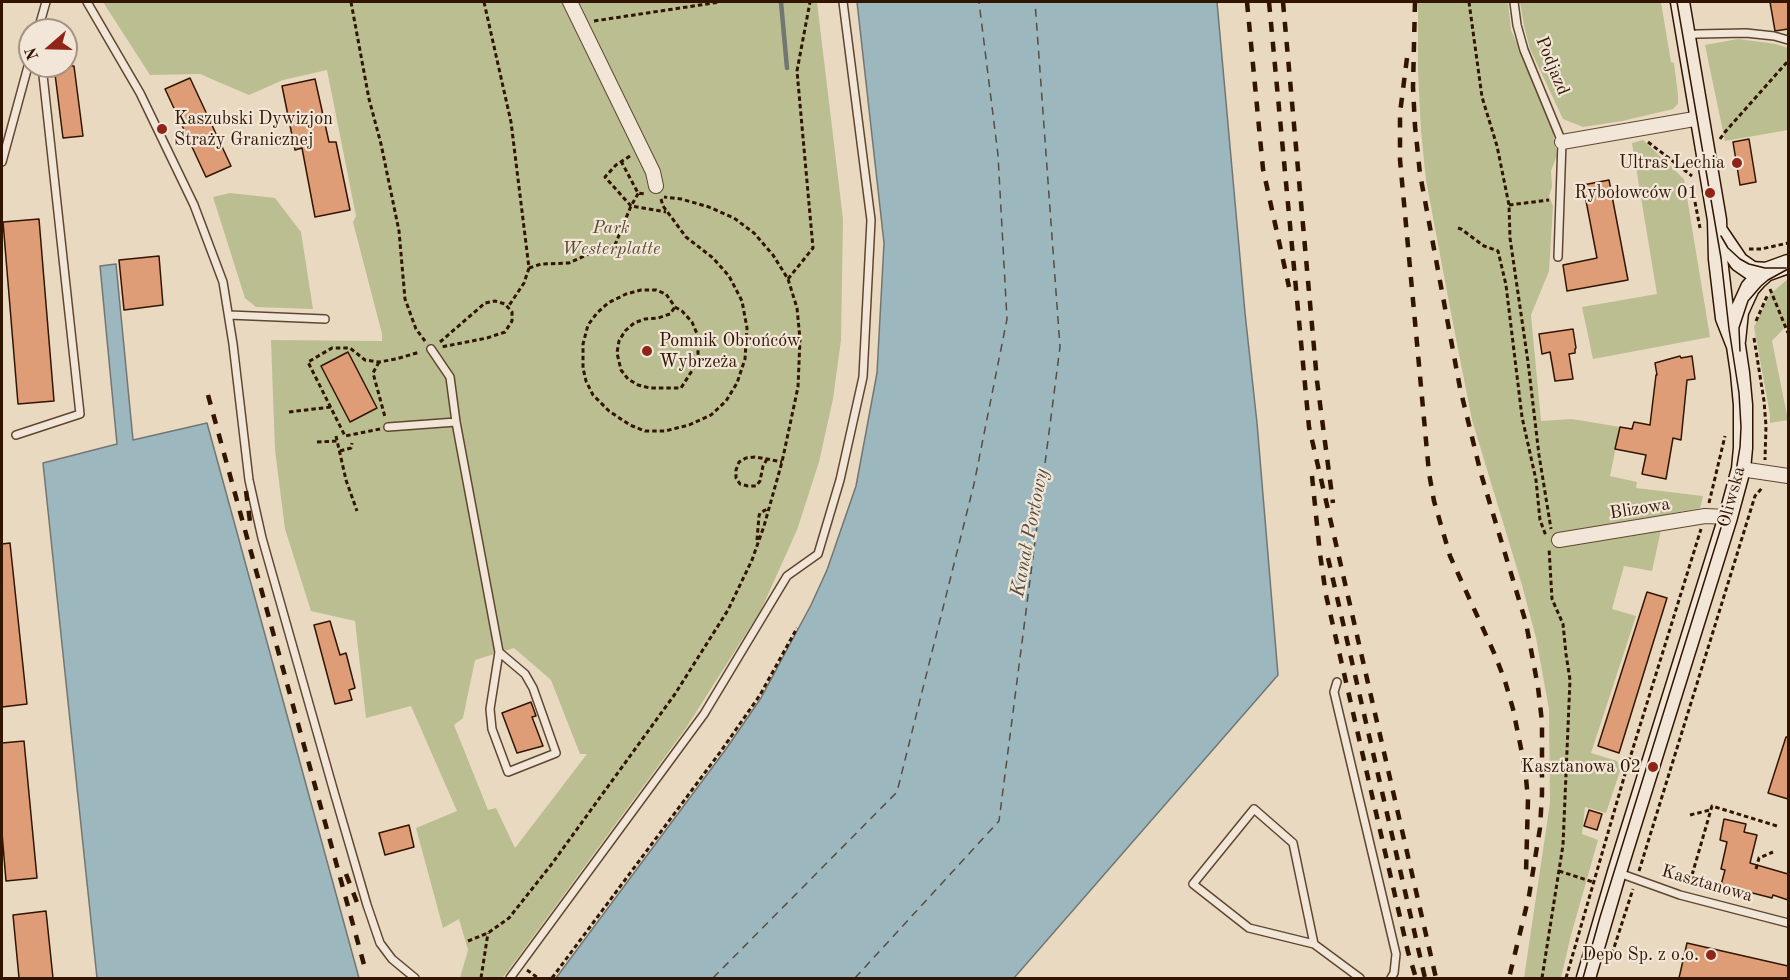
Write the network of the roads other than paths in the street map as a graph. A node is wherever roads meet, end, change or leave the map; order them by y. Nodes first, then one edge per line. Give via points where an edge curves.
1 (46, 2) edge
2 (87, 2) edge
3 (570, 2) edge
4 (843, 2) edge
5 (1514, 2) edge
6 (1680, 2) edge
7 (41, 18) edge
8 (1686, 35) junction
9 (1788, 40) edge
10 (25, 78) edge
11 (43, 78) edge
12 (1700, 118) junction
13 (1562, 142) junction
14 (2, 162) edge
15 (652, 191) road end
16 (1718, 231) junction
17 (1558, 257) dead end
18 (1788, 264) edge
19 (1766, 272) junction
20 (229, 315) junction
21 (326, 319) dead end
22 (1736, 346) junction
23 (432, 349) road end
24 (456, 422) junction
25 (388, 427) road end
26 (16, 435) dead end
27 (1741, 469) junction
28 (1788, 476) edge
29 (1728, 517) junction
30 (1555, 536) road end
31 (499, 652) junction
32 (1337, 682) dead end
33 (1617, 872) junction
34 (1788, 923) edge
35 (1314, 944) junction
36 (415, 978) edge
37 (510, 978) edge
38 (1360, 978) edge
39 (1391, 978) edge
40 (1586, 978) edge

1 - 7 lane
2 - 20 lane via 140,93 194,205 223,282
3 - 15 street via 653,172
4 - 37 lane via 871,220 863,377 840,480 818,554 788,576 705,714
5 - 13 lane, Podjazd via 1524,50
6 - 8 street, Oliwska
8 - 9 lane via 1746,33
8 - 12 street, Oliwska
10 - 14 lane
11 - 26 lane via 80,414
12 - 13 street
12 - 16 street, Oliwska
13 - 17 lane, Podjazd
16 - 19 street via 1739,262 1752,271
16 - 22 street, Oliwska via 1725,318
18 - 19 street
19 - 22 street via 1750,288 1739,312
20 - 21 lane
20 - 36 lane via 249,480 327,770 380,944
22 - 27 street, Oliwska via 1744,414
23 - 24 lane via 450,377
24 - 25 lane
24 - 31 lane
27 - 28 street
27 - 29 street, Oliwska
29 - 30 street, Blizowa via 1705,516
29 - 33 street, Oliwska
31 - 31 lane via 490,709 492,729 508,772 556,753 533,688 525,674
32 - 39 lane via 1334,692 1396,954
33 - 34 lane, Kasztanowa via 1680,895
33 - 40 street, Oliwska
35 - 35 lane via 1293,843 1254,809 1193,884 1249,928
35 - 38 lane

